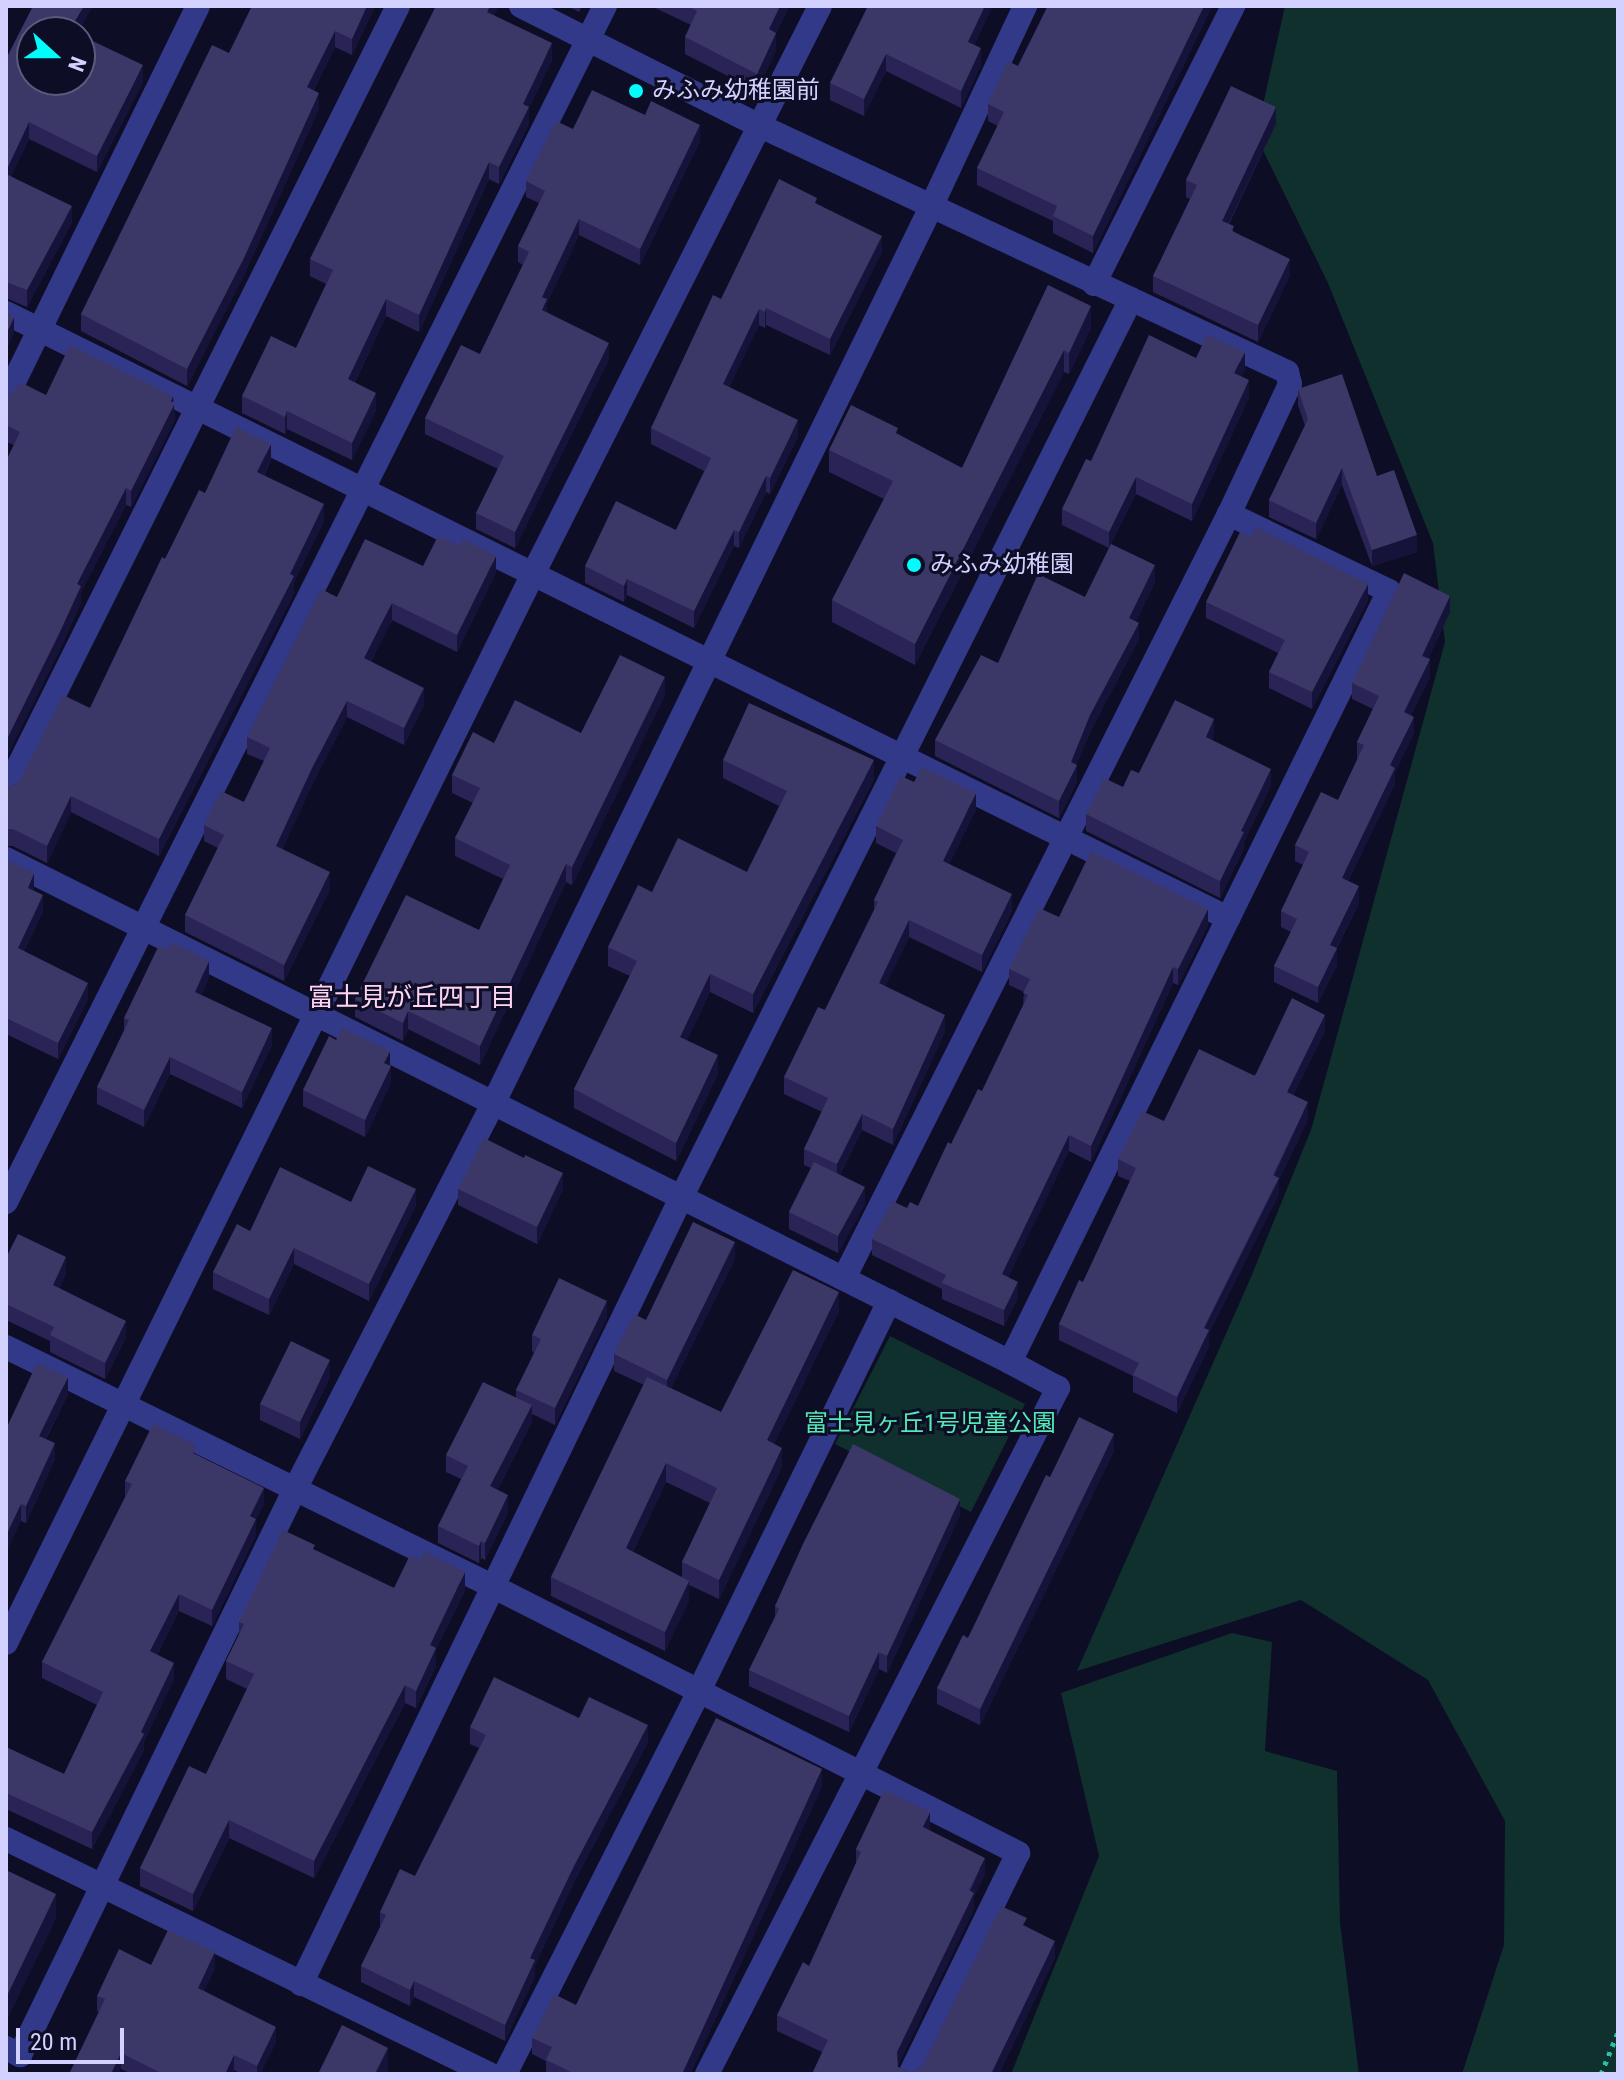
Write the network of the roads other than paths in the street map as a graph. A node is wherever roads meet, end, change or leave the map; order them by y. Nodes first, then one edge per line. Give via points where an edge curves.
1 (198, 6) edge
2 (398, 6) edge
3 (521, 6) edge
4 (605, 6) edge
5 (820, 6) edge
6 (1025, 6) edge
7 (1233, 6) edge
8 (589, 40) junction
9 (758, 125) junction
10 (931, 207) junction
11 (1094, 284) junction
12 (1131, 299) junction
13 (6, 313) edge
14 (41, 330) junction
15 (6, 398) edge
16 (197, 407) junction
17 (363, 489) junction
18 (1229, 514) junction
19 (533, 574) junction
20 (708, 660) junction
21 (901, 756) junction
22 (6, 791) edge
23 (1067, 837) junction
24 (6, 859) edge
25 (1228, 918) junction
26 (142, 929) junction
27 (316, 1017) junction
28 (493, 1104) junction
29 (682, 1196) junction
30 (6, 1202) edge
31 (844, 1278) junction
32 (889, 1301) junction
33 (6, 1347) edge
34 (1010, 1362) junction
35 (123, 1406) junction
36 (295, 1489) junction
37 (494, 1587) junction
38 (6, 1643) edge
39 (699, 1691) junction
40 (862, 1773) junction
41 (6, 1839) edge
42 (103, 1888) junction
43 (301, 1984) junction
44 (6, 2048) edge
45 (489, 2074) edge
46 (505, 2074) edge
47 (707, 2074) edge
48 (910, 2074) edge

1 - 14 street
2 - 16 street
3 - 8 street
4 - 8 street
5 - 9 street
6 - 10 street
7 - 11 street
8 - 9 street
8 - 17 street
9 - 10 street
9 - 19 street
10 - 11 street
10 - 20 street
11 - 12 street
12 - 18 street via 1287,372 1290,384
12 - 21 street
13 - 14 street
14 - 15 street
14 - 16 street
16 - 17 street
16 - 22 street
17 - 19 street
17 - 26 street
18 - 23 street
18 - 25 street via 1389,591
19 - 20 street
19 - 27 street
20 - 21 street
20 - 28 street
21 - 23 street
21 - 29 street
23 - 25 street
23 - 31 street
24 - 26 street
25 - 34 street
26 - 27 street
26 - 30 street
27 - 28 street
27 - 35 street
28 - 29 street
28 - 36 street
29 - 31 street
29 - 37 street
31 - 32 street
32 - 34 street
32 - 39 street
33 - 35 street
34 - 40 street via 1058,1388
35 - 36 street
35 - 38 street
36 - 37 street
36 - 42 street
37 - 39 street
37 - 43 street
39 - 40 street
39 - 46 street
40 - 47 street
40 - 48 street via 1018,1853
41 - 42 street
42 - 43 street
42 - 44 street via 20,2055
43 - 45 street

